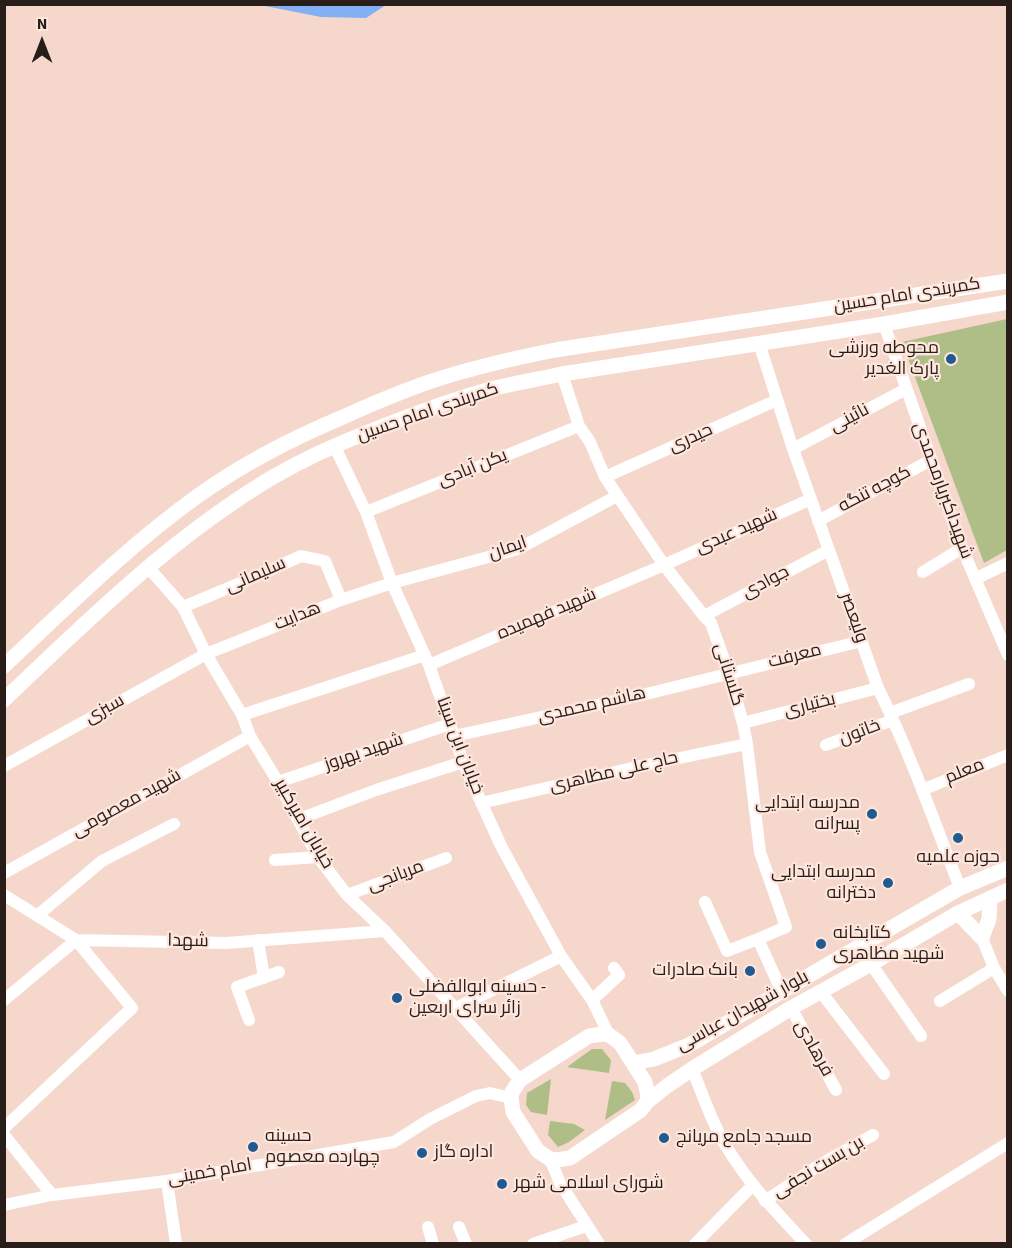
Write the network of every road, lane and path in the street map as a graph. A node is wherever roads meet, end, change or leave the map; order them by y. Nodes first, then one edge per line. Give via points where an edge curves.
1 (1008, 281) edge
2 (1008, 302) edge
3 (884, 324) junction
4 (759, 343) junction
5 (562, 374) junction
6 (906, 389) junction
7 (777, 400) junction
8 (325, 424) junction
9 (579, 426) junction
10 (334, 445) junction
11 (793, 449) junction
12 (931, 460) junction
13 (605, 477) junction
14 (617, 496) junction
15 (811, 500) junction
16 (366, 512) junction
17 (818, 521) junction
18 (962, 548) junction
19 (829, 550) junction
20 (1008, 563) edge
21 (664, 565) junction
22 (148, 567) junction
23 (923, 572) dead end
24 (975, 579) junction
25 (392, 583) junction
26 (341, 600) junction
27 (183, 607) junction
28 (704, 616) junction
29 (862, 641) junction
30 (206, 654) junction
31 (1008, 656) edge
32 (427, 660) junction
33 (4, 666) edge
34 (729, 674) junction
35 (969, 684) dead end
36 (878, 688) junction
37 (4, 700) edge
38 (242, 715) junction
39 (892, 717) junction
40 (743, 723) junction
41 (450, 724) junction
42 (250, 736) junction
43 (454, 736) junction
44 (747, 744) junction
45 (826, 746) dead end
46 (1008, 755) edge
47 (463, 762) junction
48 (4, 766) edge
49 (278, 782) junction
50 (922, 790) junction
51 (481, 803) junction
52 (299, 819) junction
53 (174, 824) dead end
54 (318, 857) junction
55 (446, 858) dead end
56 (275, 860) dead end
57 (1008, 867) edge
58 (4, 873) edge
59 (960, 888) junction
60 (1008, 890) edge
61 (4, 896) edge
62 (347, 896) junction
63 (990, 898) junction
64 (705, 902) dead end
65 (958, 913) junction
66 (38, 915) junction
67 (385, 931) junction
68 (982, 938) junction
69 (759, 939) junction
70 (76, 940) junction
71 (258, 940) junction
72 (561, 956) junction
73 (871, 964) junction
74 (614, 968) dead end
75 (994, 968) junction
76 (279, 972) dead end
77 (264, 978) junction
78 (1008, 991) edge
79 (782, 992) junction
80 (820, 992) junction
81 (4, 1000) edge
82 (591, 1000) junction
83 (940, 1001) dead end
84 (456, 1008) junction
85 (791, 1008) junction
86 (249, 1020) dead end
87 (609, 1035) junction
88 (921, 1036) dead end
89 (633, 1063) junction
90 (692, 1069) junction
91 (884, 1074) dead end
92 (520, 1080) junction
93 (836, 1090) dead end
94 (511, 1098) junction
95 (647, 1102) junction
96 (4, 1128) edge
97 (4, 1135) edge
98 (873, 1135) dead end
99 (1008, 1143) edge
100 (550, 1159) junction
101 (167, 1181) junction
102 (753, 1185) junction
103 (52, 1195) junction
104 (765, 1201) junction
105 (4, 1205) edge
106 (586, 1226) junction
107 (428, 1227) dead end
108 (459, 1227) dead end
109 (176, 1244) edge
110 (433, 1244) edge
111 (466, 1244) edge
112 (533, 1244) edge
113 (599, 1244) edge
114 (695, 1244) edge
115 (806, 1244) edge
116 (845, 1244) edge

1 - 8 main road, کمربندی امام حسین via 513,358 424,384
2 - 3 main road, کمربندی امام حسین
3 - 4 main road, کمربندی امام حسین
3 - 6 street, شهیداکبریارمحمدی
4 - 5 main road, کمربندی امام حسین
4 - 7 street, ولیعصر
5 - 9 street, گلستانی
5 - 10 main road, کمربندی امام حسین via 452,401
6 - 11 street, نائینی
6 - 12 street, شهیداکبریارمحمدی
7 - 11 street, ولیعصر
7 - 13 street, حیدری
8 - 10 main road
8 - 33 main road, کمربندی امام حسین via 253,460 199,495 100,575
9 - 13 street, گلستانی
9 - 16 street, یکن آبادی
10 - 16 street, خیابان ابن سینا
10 - 22 main road, کمربندی امام حسین via 272,478
11 - 15 street, ولیعصر
12 - 17 street, کوچه تنگه
12 - 18 street, شهیداکبریارمحمدی
13 - 14 street, گلستانی
14 - 21 street, گلستانی
14 - 25 street, ایمان via 518,549
15 - 17 street, ولیعصر
15 - 21 street, شهید عبدی
16 - 25 street, خیابان ابن سینا
17 - 19 street, ولیعصر
18 - 23 street
18 - 24 street, شهیداکبریارمحمدی
19 - 28 street, جوادی
19 - 29 street, ولیعصر
20 - 24 street
21 - 28 street, گلستانی
21 - 32 street, شهید فهمیده
22 - 27 street, خیابان امیرکبیر
22 - 37 main road, کمربندی امام حسین
24 - 31 street, شهیداکبریارمحمدی
25 - 26 street, هدایت
25 - 32 street, خیابان ابن سینا
26 - 27 street, سلیمانی via 326,561 301,556
26 - 30 street, هدایت
27 - 30 street, خیابان امیرکبیر
28 - 34 street, گلستانی via 711,623
29 - 34 street, معرفت
29 - 36 street, ولیعصر
30 - 38 street, خیابان امیرکبیر
30 - 48 street, سبزی
32 - 38 street, شهید فهمیده
32 - 41 street, خیابان ابن سینا
34 - 40 street, گلستانی
34 - 43 street, هاشم محمدی
35 - 39 street, خاتون
36 - 39 street, ولیعصر
36 - 40 street, بختیاری
38 - 42 street, خیابان امیرکبیر
39 - 45 street, خاتون
39 - 50 street, ولیعصر
40 - 44 street, گلستانی
41 - 43 street, خیابان ابن سینا
41 - 49 street, شهید بهروز
42 - 49 street, خیابان امیرکبیر
42 - 58 street, شهید معصومی
43 - 47 street, خیابان ابن سینا
44 - 51 street, حاج علی مظاهری
44 - 69 street, گلستانی via 760,852 786,927
46 - 50 street, معلم
47 - 51 street, خیابان ابن سینا
47 - 52 street
49 - 52 street, خیابان امیرکبیر
50 - 59 street, ولیعصر
51 - 72 street, خیابان ابن سینا
52 - 54 street, خیابان امیرکبیر
53 - 66 street via 102,861
54 - 56 street
54 - 62 street, خیابان امیرکبیر
55 - 62 street, مریانجی
57 - 59 main road, بلوار شهیدان عباسی
59 - 79 main road, بلوار شهیدان عباسی
60 - 63 main road, بلوار شهیدان عباسی
61 - 66 street
62 - 67 street, خیابان امیرکبیر
63 - 65 main road, بلوار شهیدان عباسی
63 - 68 main road via 989,919
64 - 69 street via 727,951
65 - 68 main road
65 - 73 main road, بلوار شهیدان عباسی
66 - 70 street
67 - 71 street, شهدا
67 - 84 street, خیابان امیرکبیر
68 - 75 street
69 - 79 street
70 - 71 street, شهدا
70 - 81 street
70 - 96 street via 132,1008
71 - 77 street
72 - 82 street, خیابان ابن سینا
72 - 84 street
73 - 80 main road, بلوار شهیدان عباسی
73 - 88 street
74 - 82 street via 620,975
75 - 78 street
75 - 83 street
76 - 77 street
77 - 86 street via 237,987
79 - 89 main road, بلوار شهیدان عباسی via 689,1045
80 - 85 main road, بلوار شهیدان عباسی
80 - 91 street
82 - 87 street, خیابان ابن سینا
84 - 92 street, خیابان امیرکبیر
85 - 90 main road, بلوار شهیدان عباسی
85 - 93 street, فرهادی
87 - 89 main road via 620,1043
87 - 92 main road via 589,1036
89 - 95 main road via 645,1082
90 - 95 main road, بلوار شهیدان عباسی
90 - 102 street via 725,1145
92 - 94 main road
94 - 100 main road via 519,1122 538,1151
94 - 101 street, امام خمینی via 490,1093 476,1096 394,1142
95 - 100 main road via 570,1158
97 - 103 street
98 - 104 street, بن بست نجفی
99 - 116 street
100 - 106 street
101 - 103 street, امام خمینی
101 - 109 street
102 - 104 street
102 - 114 street
103 - 105 street, امام خمینی
104 - 115 street
106 - 112 street
106 - 113 street
107 - 110 street
108 - 111 street

